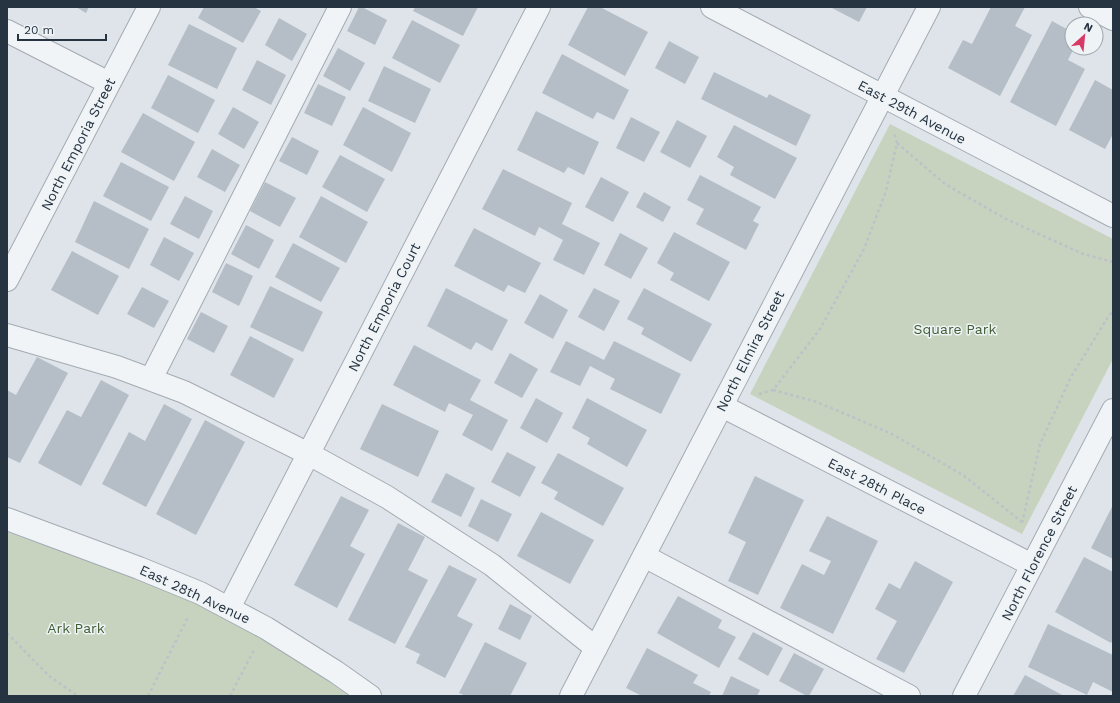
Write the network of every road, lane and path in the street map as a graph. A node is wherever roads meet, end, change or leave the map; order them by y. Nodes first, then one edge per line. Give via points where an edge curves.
1 (148, 7) edge
2 (340, 7) edge
3 (539, 7) edge
4 (712, 7) edge
5 (929, 7) edge
6 (1090, 7) edge
7 (734, 12) edge
8 (1113, 19) edge
9 (7, 31) edge
10 (109, 83) junction
11 (883, 97) junction
12 (897, 143) junction
13 (1113, 216) edge
14 (1113, 262) edge
15 (7, 280) edge
16 (1113, 311) edge
17 (7, 334) edge
18 (151, 379) junction
19 (773, 390) junction
20 (722, 406) junction
21 (1113, 410) edge
22 (309, 454) junction
23 (7, 519) edge
24 (1022, 522) junction
25 (644, 556) junction
26 (1032, 566) junction
27 (200, 594) junction
28 (229, 608) junction
29 (266, 628) junction
30 (7, 633) edge
31 (596, 648) junction
32 (78, 696) edge
33 (148, 696) edge
34 (230, 696) edge
35 (370, 696) edge
36 (571, 696) edge
37 (909, 696) edge
38 (964, 696) edge

1 - 10 street, North Emporia Street
2 - 18 street
3 - 22 street, North Emporia Court
4 - 7 street, East 29th Avenue
5 - 11 street, North Elmira Street
6 - 8 street
7 - 11 street, East 29th Avenue
9 - 10 street
10 - 15 street, North Emporia Street
11 - 12 path
11 - 13 street, East 29th Avenue
11 - 20 street, North Elmira Street
12 - 14 path via 945,184 1006,219 1082,254
12 - 19 path via 886,191 864,249 820,329
16 - 24 path via 1071,377 1040,444
17 - 18 street
18 - 22 street via 184,392
19 - 20 path
19 - 24 path via 817,402 890,433 963,474
20 - 25 street, North Elmira Street
20 - 26 street, East 28th Place
21 - 26 street, North Florence Street
22 - 28 street, North Emporia Court
22 - 31 street via 387,497 492,565
23 - 27 street, East 28th Avenue via 139,568
24 - 26 path
25 - 31 street, North Elmira Street
25 - 37 street
26 - 38 street, North Florence Street
27 - 28 street, East 28th Avenue
27 - 33 path
28 - 29 street, East 28th Avenue
29 - 34 path
29 - 35 street, East 28th Avenue
30 - 32 path via 50,676
31 - 36 street, North Elmira Street

